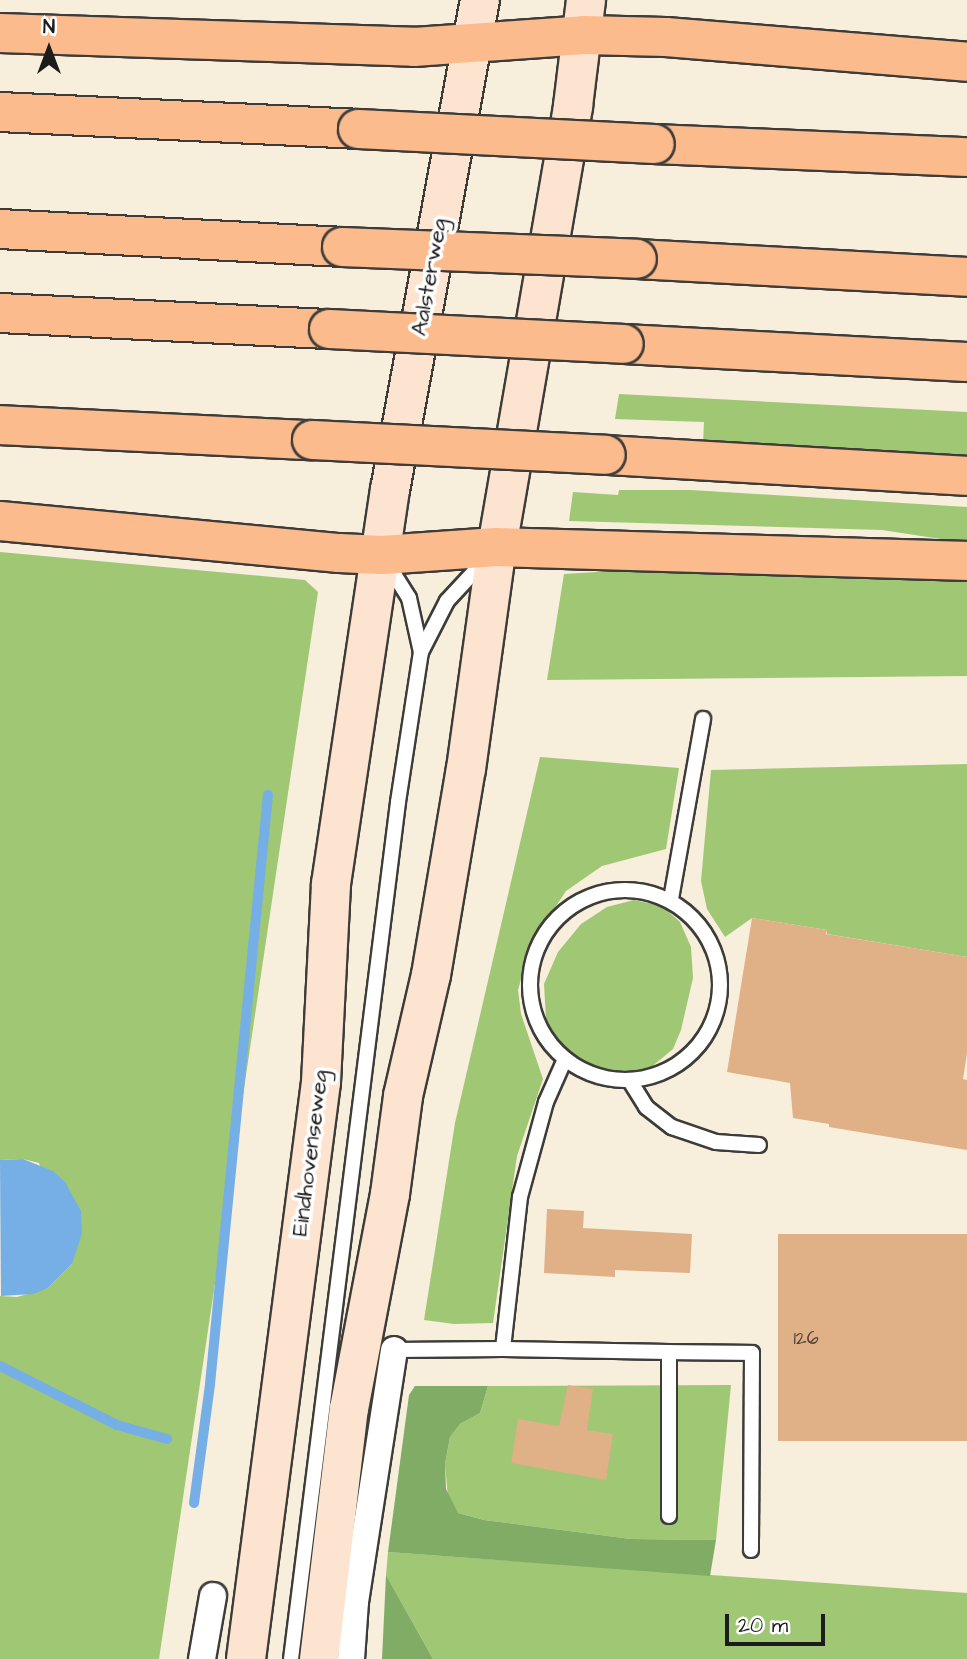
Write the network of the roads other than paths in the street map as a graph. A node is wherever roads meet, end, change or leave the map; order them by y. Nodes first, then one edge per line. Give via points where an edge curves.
1 (480, 0) edge
2 (585, 18) edge
3 (0, 33) edge
4 (472, 43) junction
5 (967, 62) edge
6 (0, 112) edge
7 (967, 157) edge
8 (0, 229) edge
9 (967, 277) edge
10 (0, 313) edge
11 (967, 362) edge
12 (0, 425) edge
13 (967, 476) edge
14 (0, 521) edge
15 (497, 547) junction
16 (382, 555) junction
17 (967, 561) edge
18 (367, 646) joint
19 (421, 652) junction
20 (703, 719) dead end
21 (671, 899) junction
22 (565, 1059) junction
23 (630, 1081) junction
24 (759, 1145) dead end
25 (503, 1349) junction
26 (394, 1350) joint
27 (669, 1352) junction
28 (669, 1516) dead end
29 (751, 1550) dead end
30 (213, 1596) dead end
31 (202, 1659) edge
32 (246, 1659) edge
33 (291, 1659) edge
34 (318, 1659) edge
35 (351, 1659) edge

1 - 4 main road, Aalsterweg
2 - 4 highway
2 - 5 highway via 666,37
2 - 15 main road
3 - 4 highway via 414,47
4 - 16 main road, Aalsterweg
6 - 7 highway, bridge
8 - 9 highway, bridge
10 - 11 highway, bridge
12 - 13 highway, bridge
14 - 16 highway
15 - 16 highway
15 - 17 highway
15 - 19 lane via 447,601
15 - 34 main road via 431,975 403,1096 370,1309 349,1409
16 - 18 main road, Aalsterweg
16 - 19 lane via 409,598
18 - 32 main road, Eindhovenseweg via 331,884 321,1082
19 - 33 lane, Eindhovenseweg via 396,815
20 - 21 lane
21 - 22 lane via 643,889 609,889 578,901 557,920 535,955 529,985 535,1019
21 - 23 lane via 701,922 719,968 709,1031 676,1069 644,1081
22 - 23 lane via 579,1070 611,1081
22 - 25 lane via 546,1102 520,1197
23 - 24 lane via 646,1107 672,1127 716,1142
25 - 26 lane
25 - 27 lane
26 - 35 street via 355,1602
27 - 28 lane
27 - 29 lane via 752,1353
30 - 31 street

